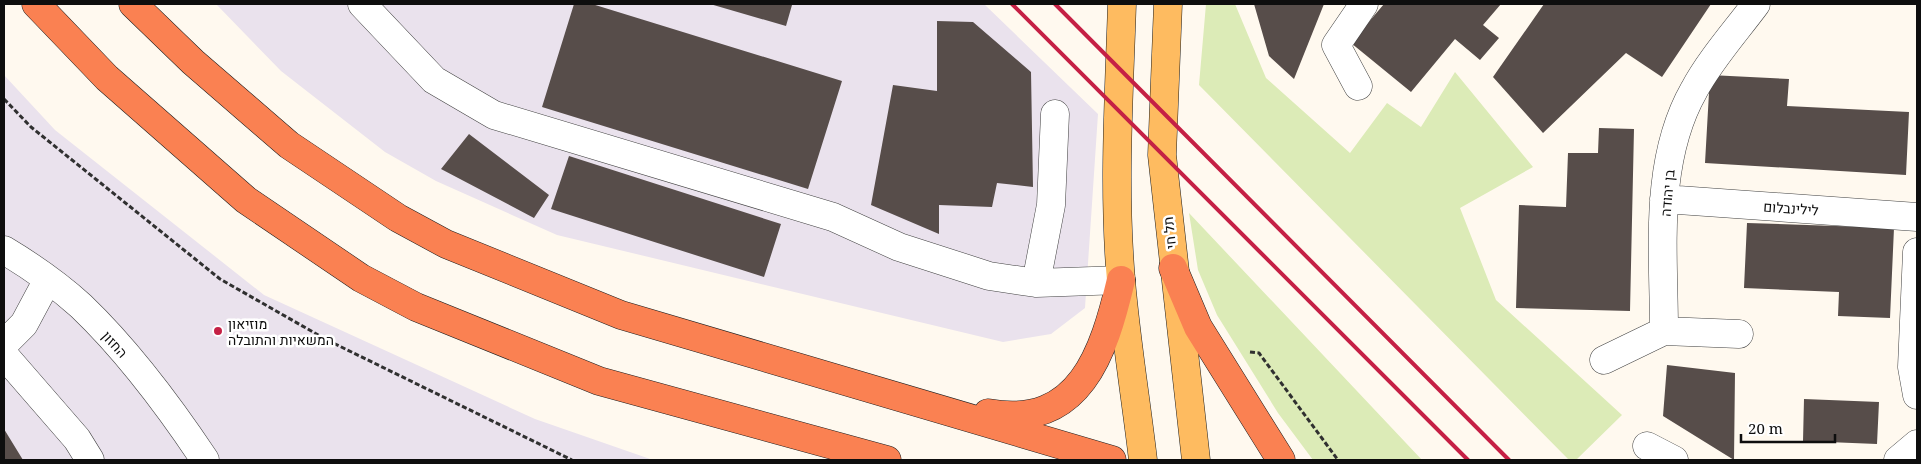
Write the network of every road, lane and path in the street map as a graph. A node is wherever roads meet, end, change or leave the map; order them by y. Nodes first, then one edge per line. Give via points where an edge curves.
1 (36, 4) edge
2 (133, 4) edge
3 (362, 4) edge
4 (1122, 4) edge
5 (1168, 4) edge
6 (1364, 4) edge
7 (1756, 4) edge
8 (1358, 86) dead end
9 (4, 99) edge
10 (1054, 114) dead end
11 (1664, 199) junction
12 (1917, 218) edge
13 (4, 250) edge
14 (1917, 252) edge
15 (1173, 268) junction
16 (1121, 280) junction
17 (47, 281) junction
18 (1036, 283) junction
19 (1664, 331) junction
20 (1740, 334) dead end
21 (4, 344) edge
22 (1210, 346) junction
23 (4, 355) edge
24 (1604, 360) dead end
25 (1917, 395) edge
26 (914, 400) junction
27 (1647, 446) dead end
28 (90, 460) edge
29 (205, 460) edge
30 (572, 460) edge
31 (887, 460) edge
32 (1112, 460) edge
33 (1143, 460) edge
34 (1196, 460) edge
35 (1281, 460) edge
36 (1338, 460) edge
37 (1674, 460) edge

1 - 31 highway via 107,78 246,200 362,278 416,307 599,381
2 - 26 highway via 193,62 289,145 398,218 446,244 621,315
3 - 18 street via 434,80 494,115 833,217 899,247 989,276
4 - 16 main road via 1118,130
5 - 15 main road, תל חי via 1162,155
6 - 8 street via 1336,45
7 - 11 street, בן יהודה via 1694,90 1673,139
9 - 30 path via 54,146 220,279 327,340
10 - 18 street via 1052,205
11 - 12 street, לילינבלום
11 - 19 street, בן יהודה
13 - 17 street, החזון
14 - 25 street via 1912,368
15 - 22 highway via 1198,327
15 - 34 main road, תל חי
16 - 18 street
16 - 26 highway via 1100,355 1072,393 1040,413 993,414
16 - 33 main road
17 - 21 street via 24,324
17 - 29 street, החזון via 80,305 129,359 185,429
19 - 20 street
19 - 24 street
22 - 35 highway
22 - 36 path via 1259,353
23 - 28 street via 77,439
26 - 32 highway
27 - 37 street

